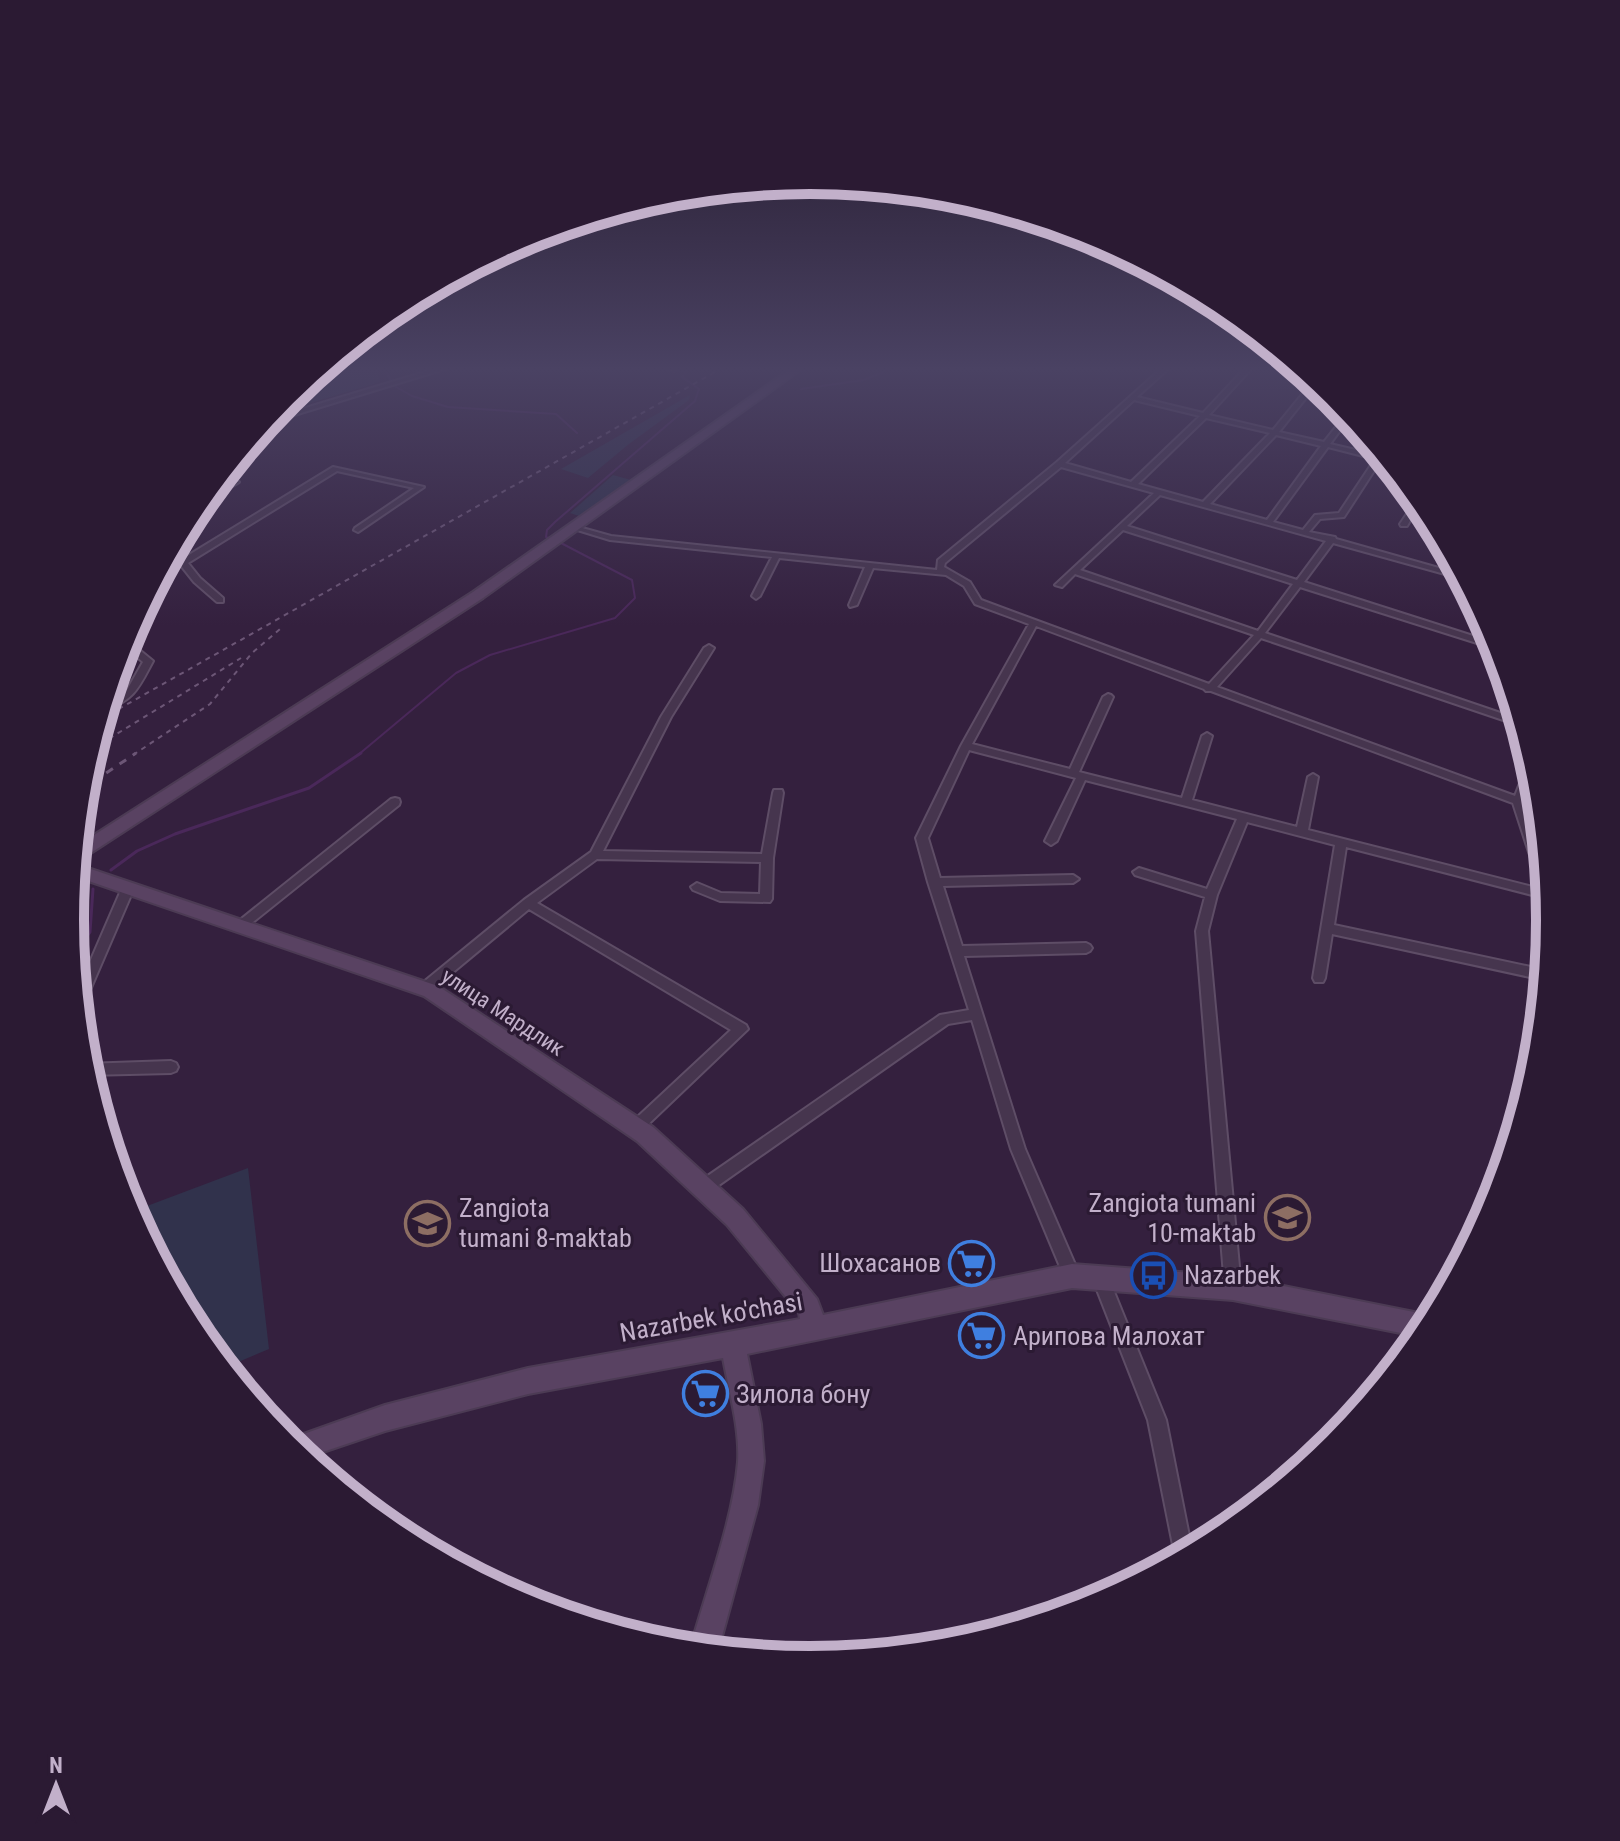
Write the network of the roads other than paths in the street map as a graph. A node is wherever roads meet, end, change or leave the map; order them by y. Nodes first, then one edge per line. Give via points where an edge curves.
1 (679, 454) edge
2 (1071, 454) edge
3 (1164, 454) edge
4 (1254, 454) edge
5 (1321, 454) edge
6 (1060, 464) junction
7 (1375, 466) edge
8 (235, 482) dead end
9 (1133, 484) junction
10 (229, 485) edge
11 (1160, 491) junction
12 (1205, 504) junction
13 (1411, 513) edge
14 (1269, 522) junction
15 (1404, 524) dead end
16 (1122, 527) junction
17 (358, 530) dead end
18 (570, 532) junction
19 (1305, 532) junction
20 (1332, 539) junction
21 (777, 555) junction
22 (180, 558) edge
23 (184, 562) junction
24 (870, 565) junction
25 (1074, 571) junction
26 (944, 573) junction
27 (1447, 573) edge
28 (1298, 582) junction
29 (1059, 585) dead end
30 (756, 596) dead end
31 (220, 600) dead end
32 (853, 605) dead end
33 (1034, 622) junction
34 (1260, 634) junction
35 (1480, 641) edge
36 (709, 648) dead end
37 (136, 651) edge
38 (1209, 689) junction
39 (1108, 697) dead end
40 (120, 698) edge
41 (1507, 718) edge
42 (1207, 736) dead end
43 (966, 746) junction
44 (1078, 775) junction
45 (1313, 777) dead end
46 (1523, 787) edge
47 (778, 793) dead end
48 (1518, 801) junction
49 (395, 802) dead end
50 (1186, 802) junction
51 (1243, 817) junction
52 (1530, 831) edge
53 (1302, 832) junction
54 (1051, 841) dead end
55 (1341, 841) junction
56 (88, 847) edge
57 (595, 855) junction
58 (767, 858) junction
59 (1139, 872) dead end
60 (86, 874) edge
61 (1073, 879) dead end
62 (934, 882) junction
63 (697, 887) dead end
64 (128, 888) junction
65 (1535, 892) edge
66 (1211, 895) junction
67 (528, 903) junction
68 (239, 927) junction
69 (1327, 928) junction
70 (1086, 948) dead end
71 (956, 951) junction
72 (1534, 973) edge
73 (1319, 978) dead end
74 (87, 983) edge
75 (424, 989) junction
76 (975, 1014) junction
77 (171, 1067) dead end
78 (100, 1069) edge
79 (635, 1128) junction
80 (704, 1187) junction
81 (1072, 1276) junction
82 (1100, 1277) junction
83 (1233, 1288) junction
84 (1414, 1323) edge
85 (815, 1329) junction
86 (733, 1344) junction
87 (308, 1444) edge
88 (1182, 1544) edge
89 (707, 1639) edge

1 - 18 main road
2 - 6 street
3 - 9 street
4 - 12 street
5 - 14 street
6 - 9 street
6 - 26 street via 941,562
7 - 19 street via 1341,515 1318,517
8 - 10 street
9 - 11 street
11 - 12 street
11 - 16 street
12 - 14 street
13 - 15 street
14 - 19 street
16 - 25 street
16 - 28 street
17 - 23 street via 420,487 336,469
18 - 21 street
18 - 56 main road
19 - 20 street
20 - 27 street
20 - 28 street
21 - 24 street
21 - 30 street
22 - 23 street
23 - 31 street
24 - 26 street
24 - 32 street
25 - 29 street
25 - 34 street
26 - 33 street via 967,584 978,602
28 - 34 street
28 - 35 street
33 - 38 street
33 - 43 street
34 - 38 street
34 - 41 street
36 - 57 street via 666,717
37 - 40 street via 148,661 131,692
38 - 48 street
39 - 44 street
42 - 50 street
43 - 44 street
43 - 62 street via 922,838
44 - 50 street
44 - 54 street
45 - 53 street
46 - 48 street
47 - 58 street
48 - 52 street
49 - 68 street
50 - 51 street
51 - 53 street
51 - 66 street
53 - 55 street
55 - 65 street
55 - 69 street
57 - 58 street
57 - 67 street
58 - 63 street via 766,899 720,897
59 - 66 street
60 - 64 main road, улица Мардлик
61 - 62 street
62 - 71 street
64 - 68 main road, улица Мардлик
64 - 74 street
66 - 83 street via 1202,931
67 - 75 street
67 - 79 street via 741,1029
68 - 75 main road, улица Мардлик
69 - 72 street
69 - 73 street
70 - 71 street
71 - 76 street
75 - 79 main road, улица Мардлик
76 - 80 street via 945,1019
76 - 81 street via 1018,1149
77 - 78 street
79 - 80 main road, улица Мардлик
80 - 85 main road, улица Мардлик via 809,1307
81 - 82 main road, Nazarbek ko'chasi
81 - 85 main road, Nazarbek ko'chasi
82 - 83 main road, Nazarbek ko'chasi
82 - 88 street via 1157,1420
83 - 84 main road, Nazarbek ko'chasi
85 - 86 main road, Nazarbek ko'chasi
86 - 87 main road, Nazarbek ko'chasi via 528,1381
86 - 89 main road via 751,1461

